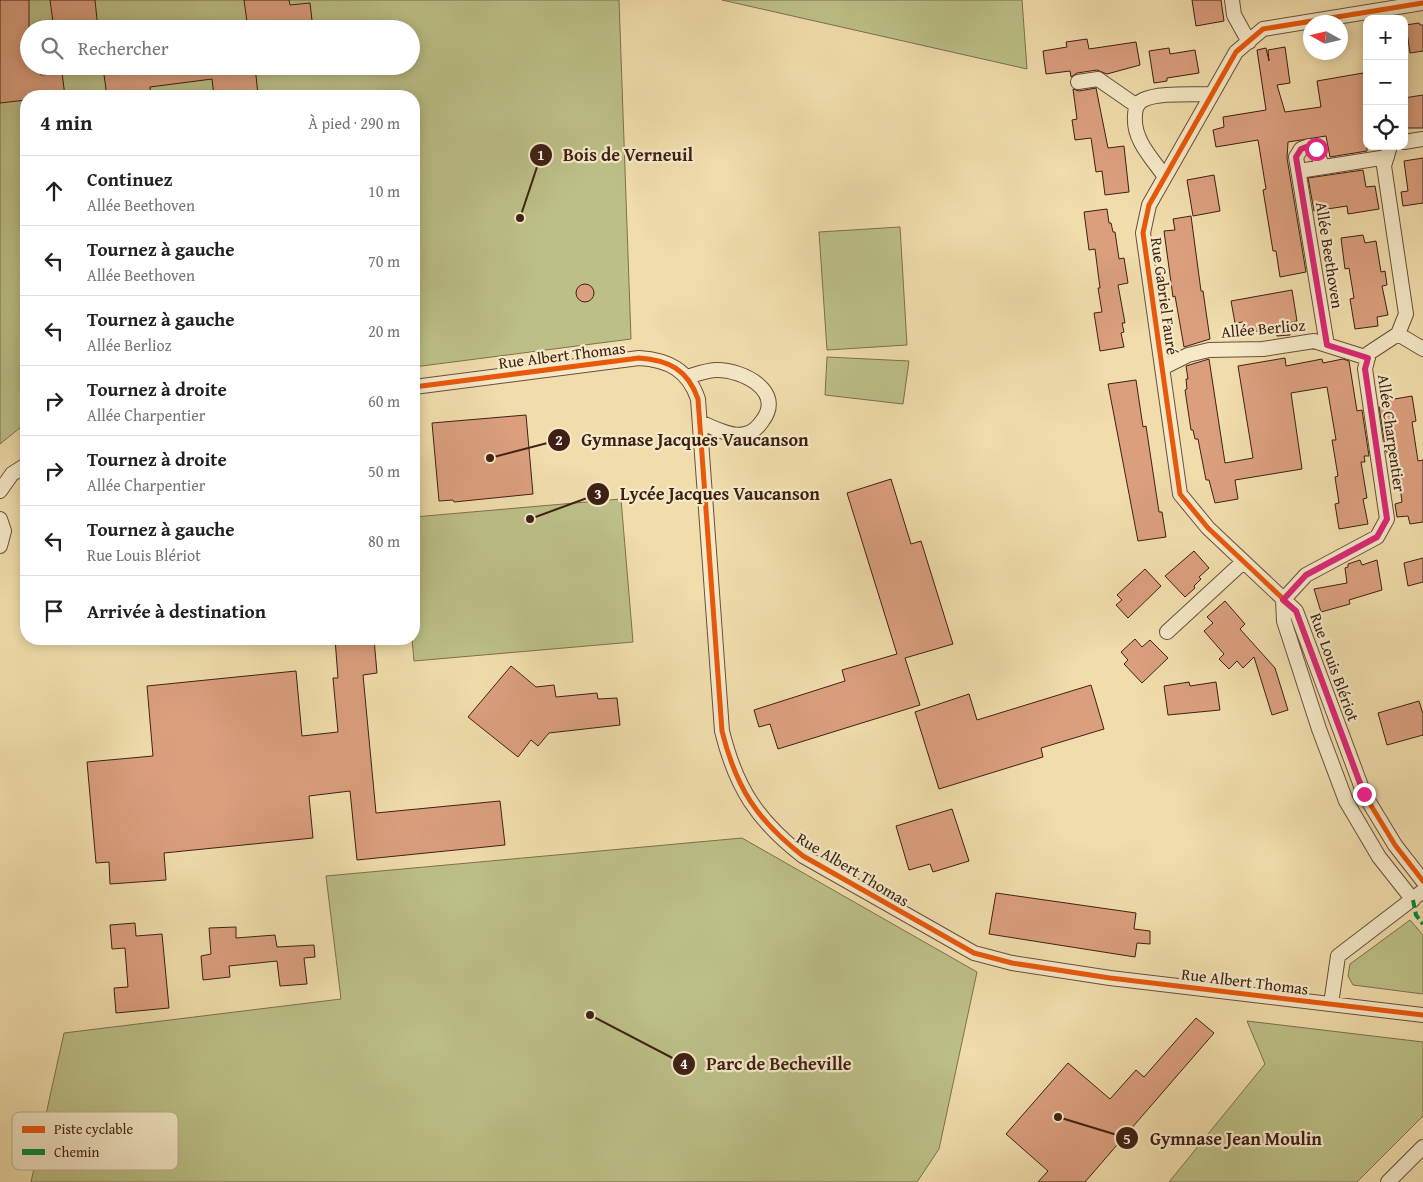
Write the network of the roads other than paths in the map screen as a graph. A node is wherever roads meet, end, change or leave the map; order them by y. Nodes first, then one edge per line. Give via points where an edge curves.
1 (1232, 0) edge
2 (1423, 3) edge
3 (1371, 15) edge
4 (1363, 16) edge
5 (1249, 42) junction
6 (1078, 82) dead end
7 (1212, 94) junction
8 (1137, 106) junction
9 (1423, 138) edge
10 (1408, 141) edge
11 (1386, 150) edge
12 (1390, 150) edge
13 (1322, 166) junction
14 (1299, 171) junction
15 (1165, 177) junction
16 (1398, 334) junction
17 (1327, 345) junction
18 (1423, 348) edge
19 (1368, 358) junction
20 (1162, 368) junction
21 (687, 377) junction
22 (420, 386) edge
23 (700, 422) junction
24 (20, 469) edge
25 (0, 491) edge
26 (0, 519) edge
27 (0, 546) edge
28 (1243, 562) junction
29 (1283, 600) junction
30 (1167, 632) dead end
31 (1423, 881) edge
32 (1418, 895) edge
33 (1331, 1004) junction
34 (1423, 1015) edge
35 (1423, 1147) edge
36 (1388, 1182) edge

1 - 5 street via 1234,15
2 - 3 street, Rue Gabriel Fauré
4 - 5 street, Rue Gabriel Fauré via 1263,30
5 - 7 street, Rue Gabriel Fauré via 1236,52
6 - 8 street via 1098,79
7 - 8 street via 1154,97
7 - 15 street, Rue Gabriel Fauré
8 - 15 street via 1134,125 1138,140
9 - 10 street
11 - 13 street
12 - 16 street via 1384,166 1406,314
13 - 14 street
13 - 14 street, Allée Beethoven via 1316,149 1309,146 1301,149 1296,157
14 - 17 street, Allée Beethoven
15 - 20 street, Rue Gabriel Fauré via 1149,205 1143,233
16 - 18 street
16 - 19 street, Allée Charpentier via 1369,353
17 - 19 street, Allée Berlioz
17 - 20 street, Allée Berlioz via 1314,341 1263,349 1209,350 1188,355
19 - 29 street, Allée Charpentier via 1365,369 1387,519 1377,537 1306,575
20 - 28 street, Rue Gabriel Fauré via 1180,494 1208,528
21 - 22 street, Rue Albert Thomas via 668,363 639,358
21 - 23 street, Rue Albert Thomas via 698,399
21 - 23 street via 718,370 750,378 764,389 769,401 767,415 759,426 744,435
23 - 33 street, Rue Albert Thomas via 722,731 735,776 762,819 781,839 803,856 974,953 998,961 1110,978
24 - 25 street
26 - 27 street via 4,531
28 - 29 street, Rue Gabriel Fauré
28 - 30 street
29 - 31 street, Rue Louis Blériot via 1296,611 1364,794 1395,845
29 - 32 street, Rue Louis Blériot via 1284,621 1346,801 1379,857
32 - 33 street via 1338,956
33 - 34 street, Rue Albert Thomas
35 - 36 street

